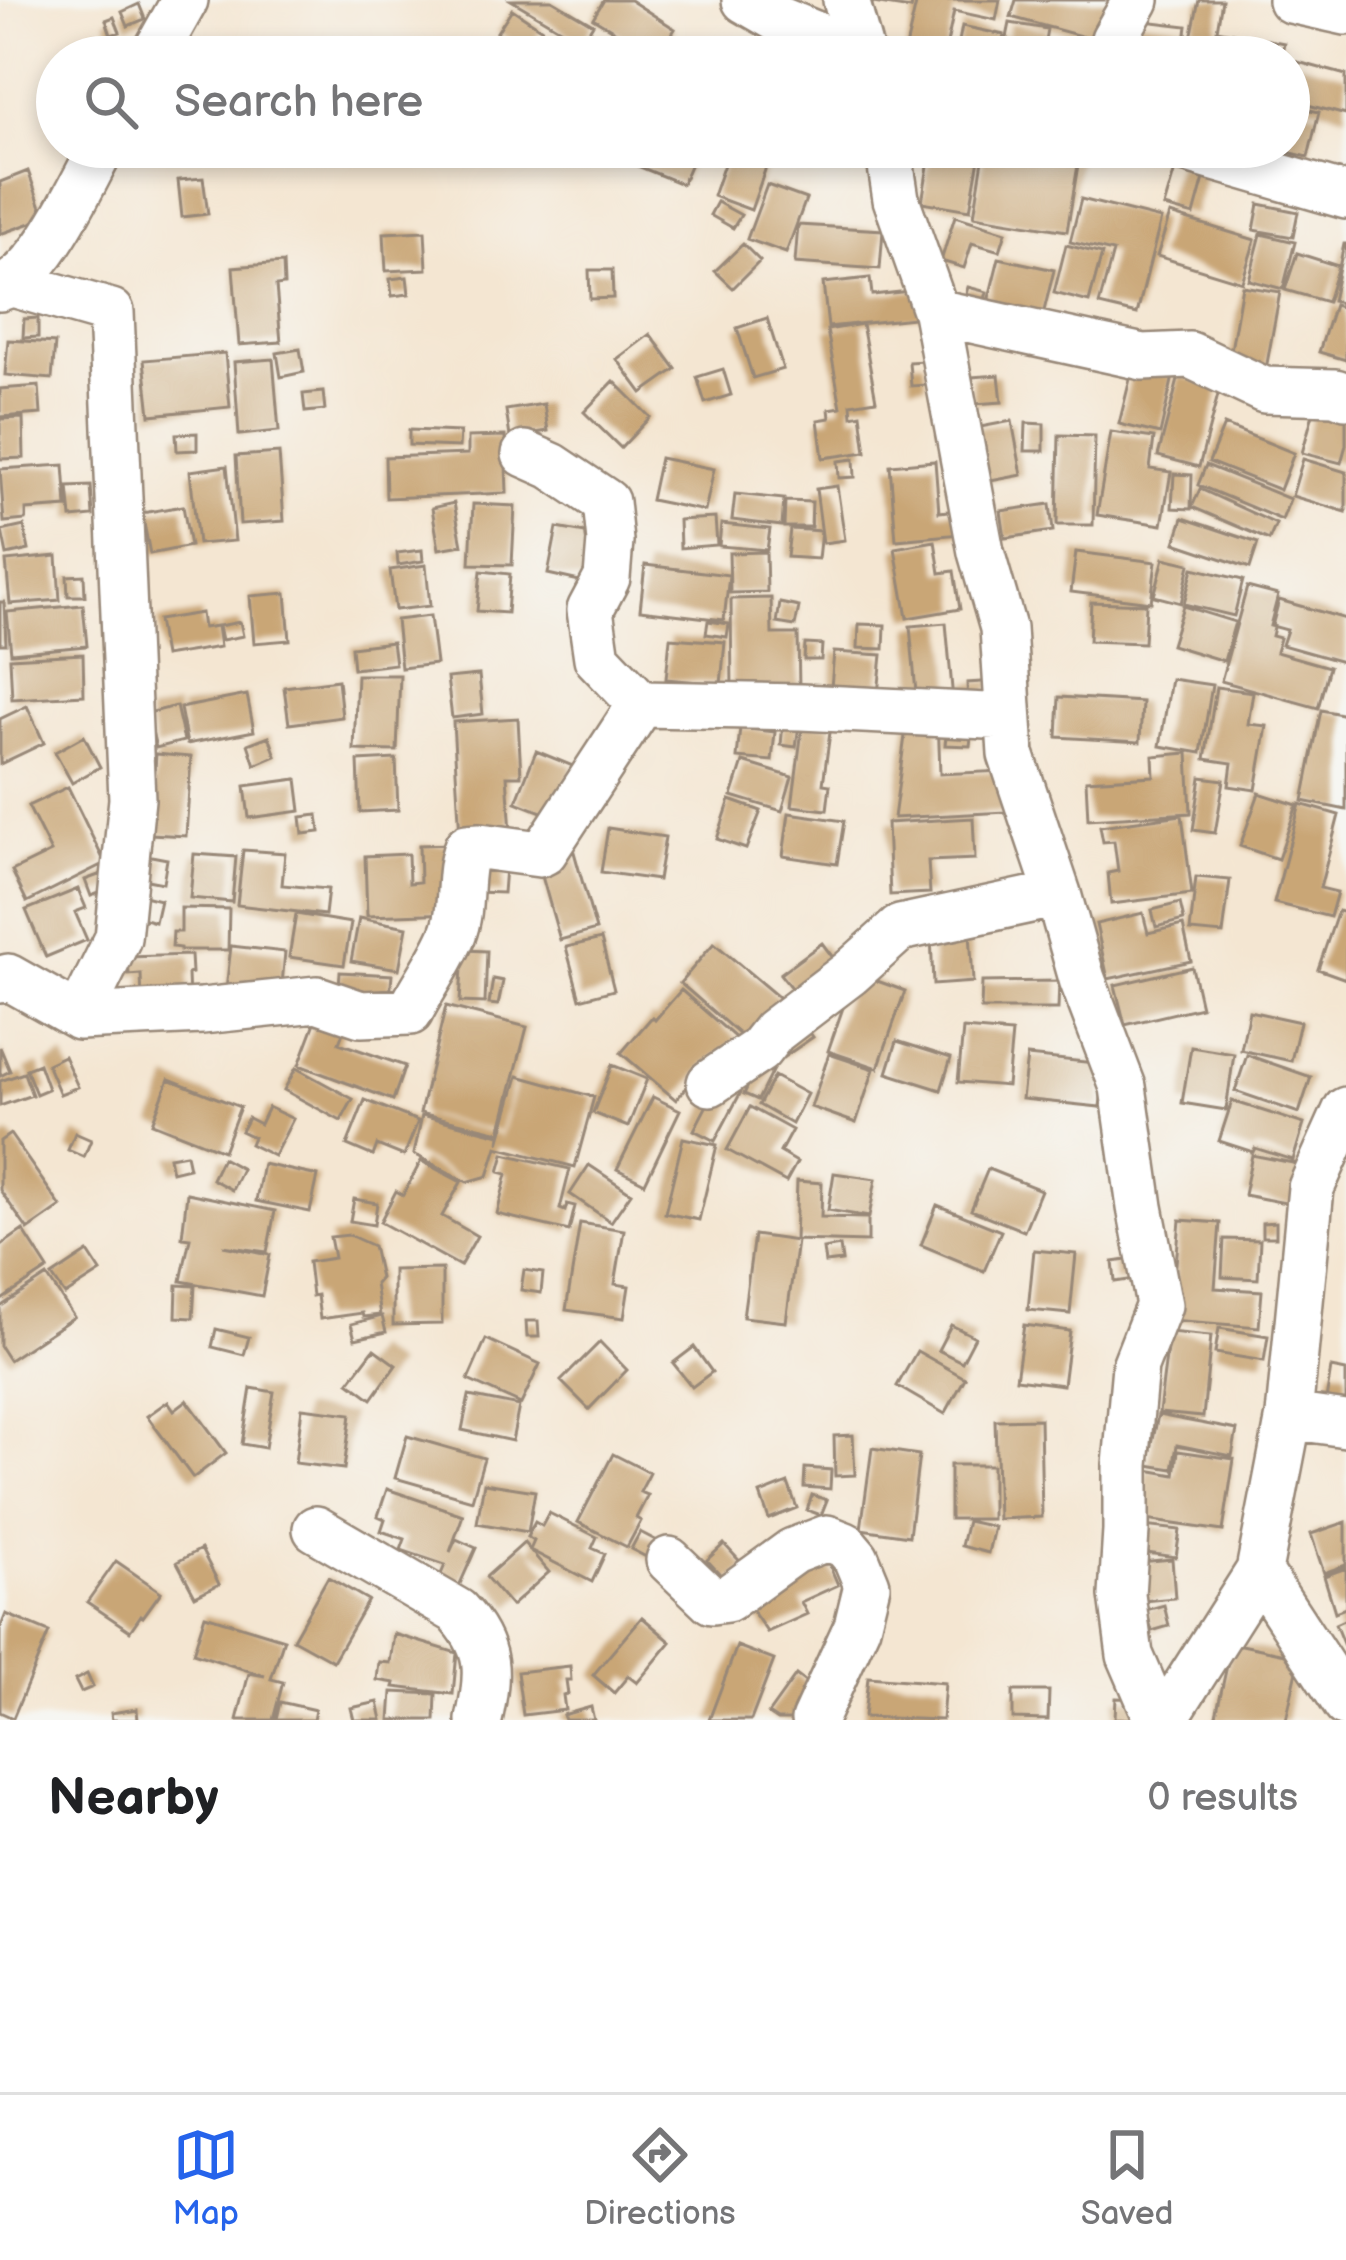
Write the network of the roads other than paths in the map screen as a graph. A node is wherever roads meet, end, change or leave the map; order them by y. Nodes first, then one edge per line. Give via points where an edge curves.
1 (185, 0) edge
2 (745, 0) edge
3 (846, 0) edge
4 (1136, 0) edge
5 (1292, 0) edge
6 (1346, 12) edge
7 (165, 36) edge
8 (817, 36) edge
9 (856, 36) edge
10 (1116, 36) edge
11 (91, 168) edge
12 (891, 168) edge
13 (1249, 168) edge
14 (1346, 196) edge
15 (7, 286) edge
16 (936, 312) junction
17 (1346, 396) edge
18 (525, 454) dead end
19 (641, 704) junction
20 (1008, 716) junction
21 (1058, 893) junction
22 (0, 980) edge
23 (79, 1017) junction
24 (710, 1083) dead end
25 (1346, 1109) edge
26 (1329, 1191) edge
27 (1289, 1416) junction
28 (1346, 1424) edge
29 (316, 1529) dead end
30 (669, 1560) dead end
31 (1259, 1571) junction
32 (1346, 1704) edge
33 (479, 1720) edge
34 (814, 1720) edge
35 (1161, 1720) edge

1 - 7 street
2 - 8 street
3 - 9 street
4 - 10 street
5 - 6 street
11 - 15 street via 56,234
12 - 16 street
13 - 14 street
15 - 23 street via 111,312 132,799 118,938
16 - 17 street via 1143,357 1190,355 1264,390
16 - 20 street via 1003,628
18 - 19 street via 606,502 607,578 590,610 597,658
19 - 20 street
19 - 23 street via 544,852 466,848 453,933 410,1012 361,1014 317,999
20 - 21 street via 1011,754
21 - 24 street via 900,928
21 - 35 street via 1123,1087 1159,1305 1136,1366 1122,1595 1130,1655
22 - 23 street via 8,977
25 - 26 street
26 - 27 street
27 - 28 street
27 - 31 street
29 - 33 street via 457,1611 474,1630 485,1656
30 - 34 street via 712,1601 727,1600 793,1551 827,1538 845,1545 867,1585
31 - 32 street
31 - 35 street

